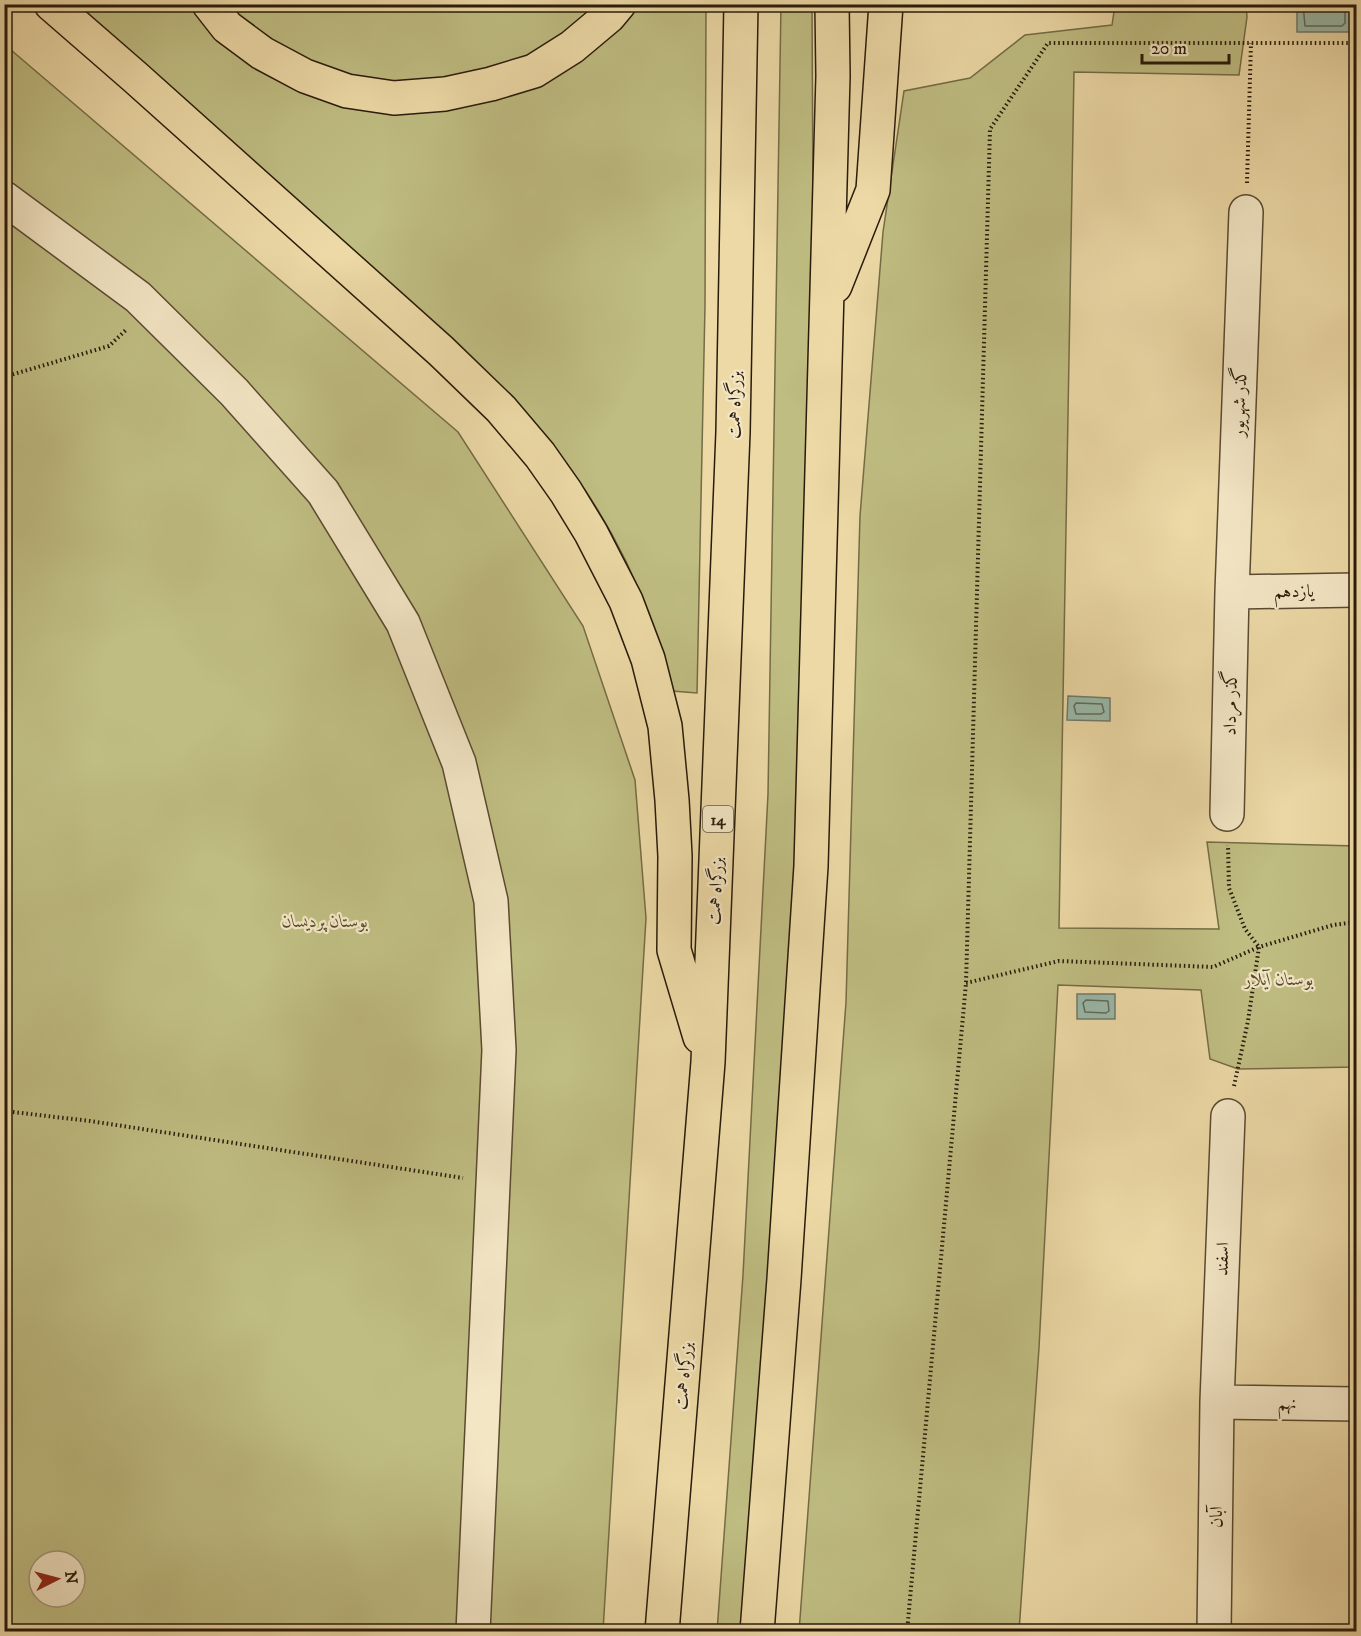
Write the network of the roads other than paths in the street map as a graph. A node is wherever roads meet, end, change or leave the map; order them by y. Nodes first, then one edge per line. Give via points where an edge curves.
1 (51, 4) edge
2 (208, 4) edge
3 (619, 4) edge
4 (741, 4) edge
5 (832, 4) edge
6 (886, 4) edge
7 (4, 198) edge
8 (1246, 212) road end
9 (826, 307) junction
10 (1356, 590) edge
11 (1232, 592) junction
12 (1227, 814) road end
13 (708, 1062) junction
14 (1228, 1116) dead end
15 (1217, 1402) junction
16 (1356, 1404) edge
17 (472, 1632) edge
18 (662, 1632) edge
19 (757, 1632) edge
20 (1214, 1632) edge

1 - 13 highway via 441,351 501,409 566,492 626,600 648,659 664,726 672,800 674,950
2 - 3 highway via 227,27 262,53 304,76 347,91 394,98 445,94 534,71 572,47
4 - 13 highway, بزرگراه همت / 14 via 734,432
5 - 9 highway
6 - 9 highway via 873,190
7 - 17 street via 138,297 234,392 323,492 403,623 459,763 491,901 499,1050
8 - 11 street, گذر شهریور
9 - 19 highway via 811,866
10 - 11 street, یازدهم
11 - 12 street, گذر مرداد
13 - 18 highway, بزرگراه همت / 14
14 - 15 street, اسفند
15 - 16 street, نهم
15 - 20 street, آبان

